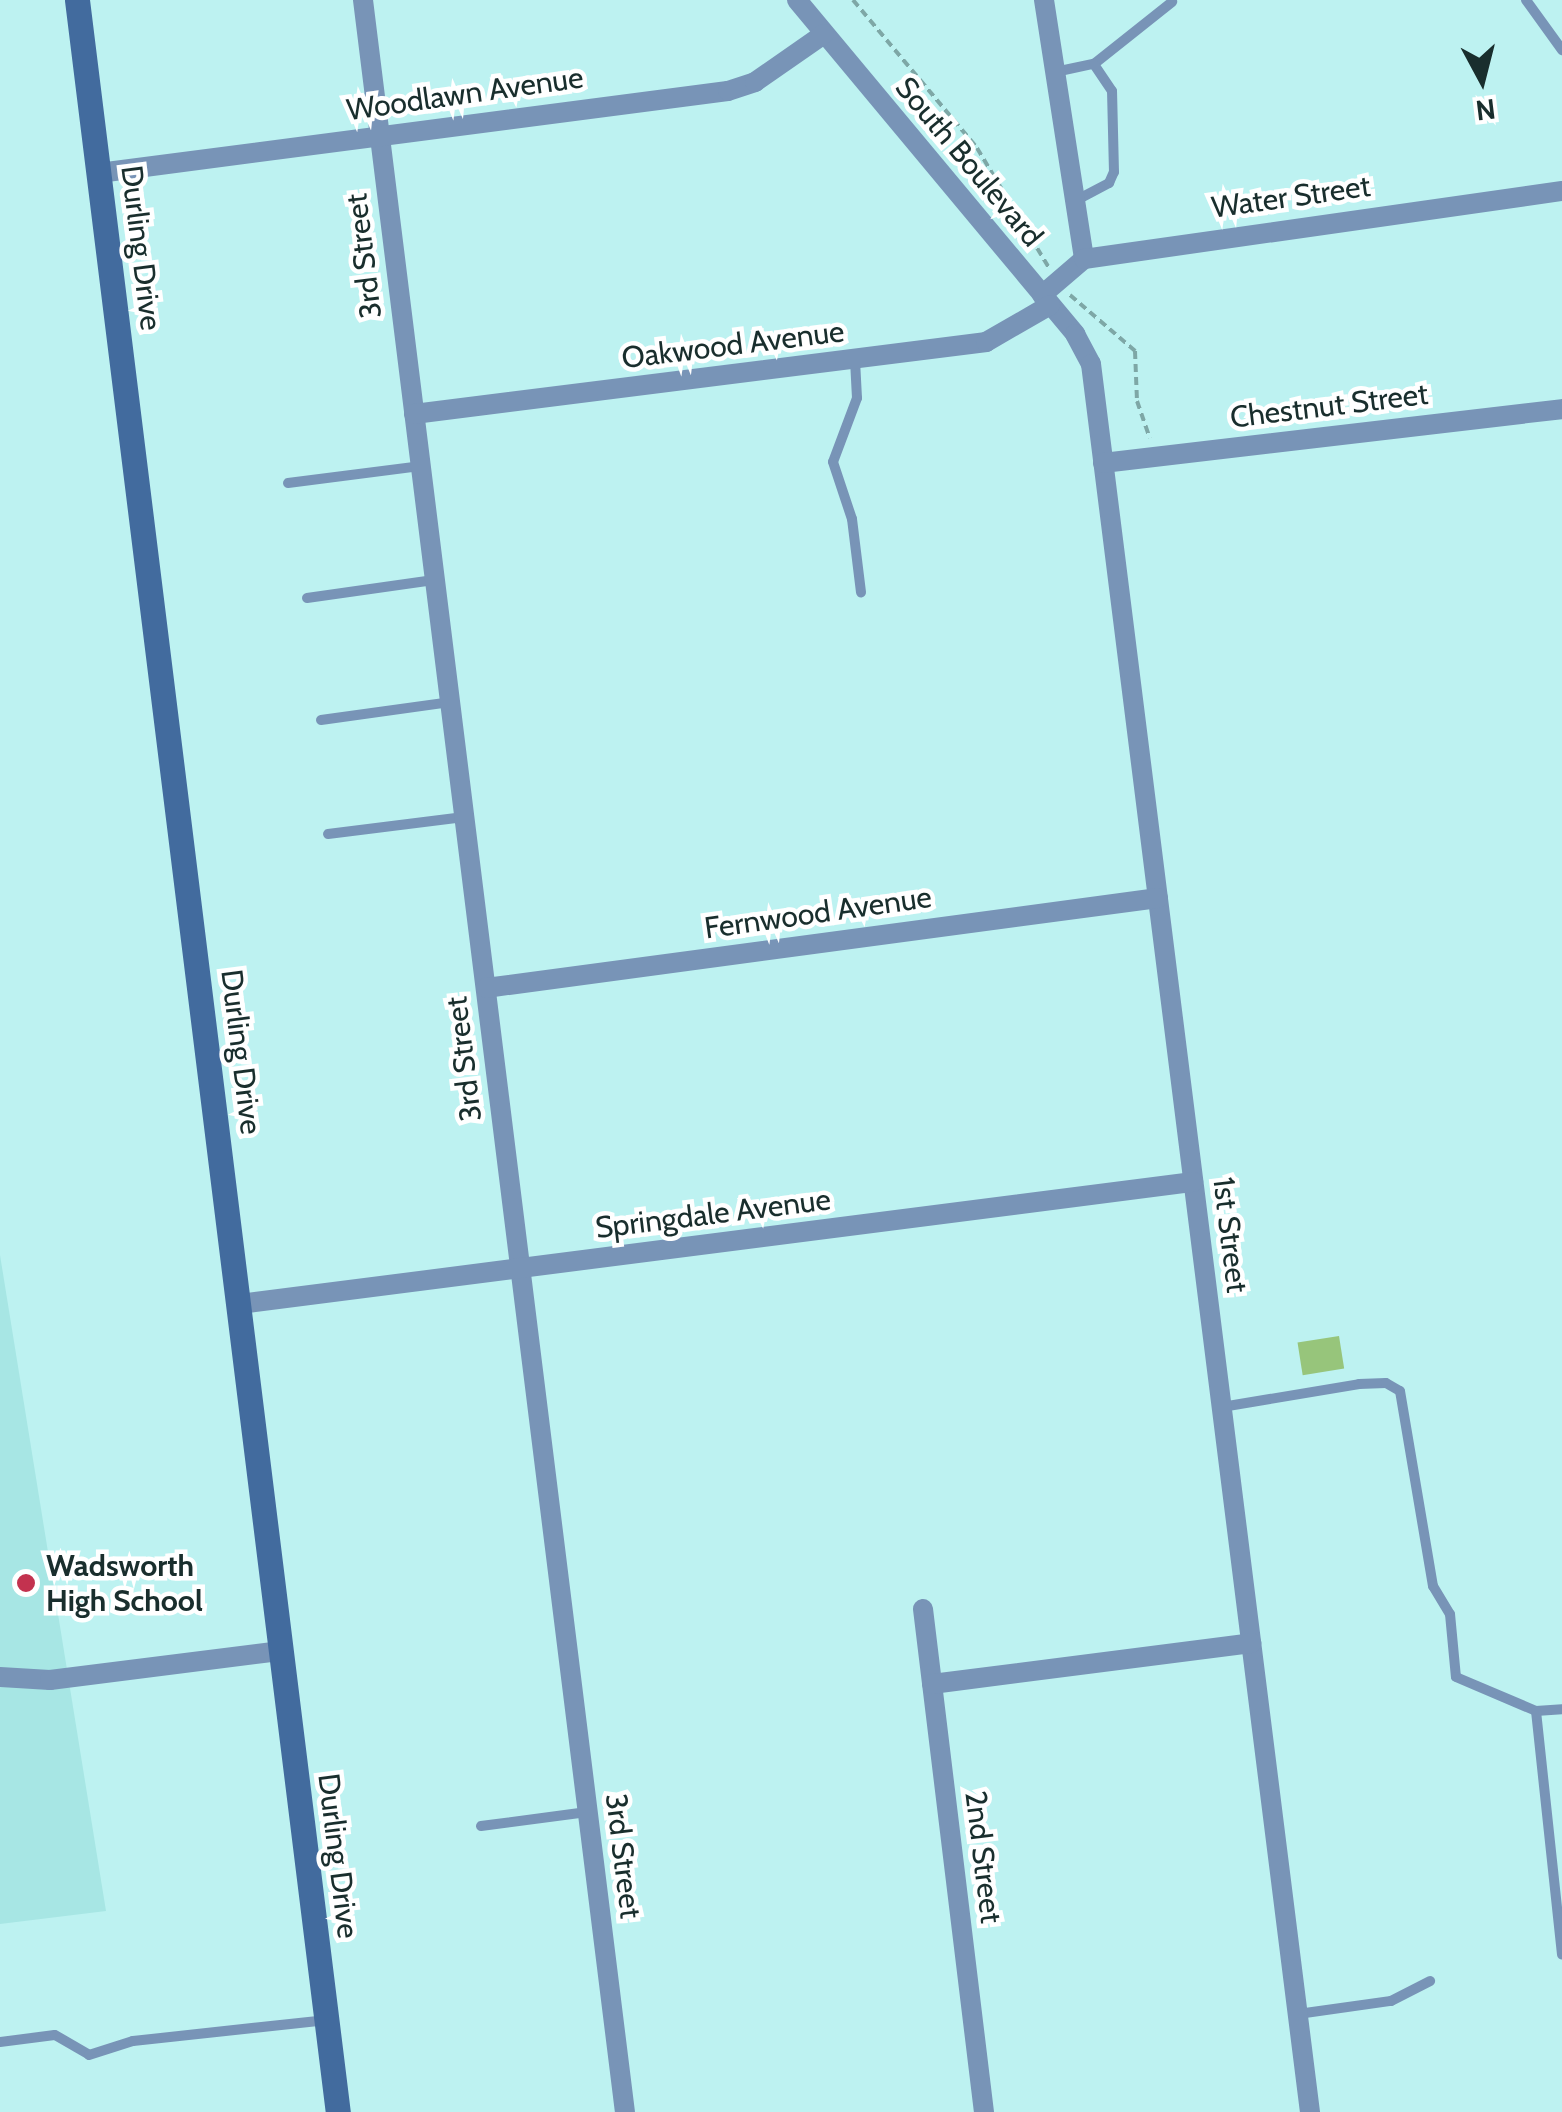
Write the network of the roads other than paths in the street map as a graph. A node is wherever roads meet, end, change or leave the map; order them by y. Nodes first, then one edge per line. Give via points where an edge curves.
1 (77, 0) edge
2 (363, 0) edge
3 (797, 0) edge
4 (1044, 0) edge
5 (1526, 0) edge
6 (1172, 2) edge
7 (824, 34) junction
8 (1562, 50) edge
9 (1094, 64) junction
10 (1053, 72) junction
11 (380, 136) junction
12 (99, 172) junction
13 (1562, 191) edge
14 (1072, 203) junction
15 (1084, 260) junction
16 (1051, 295) junction
17 (855, 360) junction
18 (1091, 364) joint
19 (1562, 409) edge
20 (414, 414) junction
21 (1104, 462) junction
22 (421, 466) junction
23 (288, 482) dead end
24 (435, 580) junction
25 (861, 592) dead end
26 (307, 598) dead end
27 (450, 702) junction
28 (321, 720) dead end
29 (464, 817) junction
30 (328, 834) dead end
31 (1158, 898) junction
32 (486, 988) junction
33 (1193, 1182) junction
34 (518, 1269) junction
35 (240, 1304) junction
36 (1222, 1407) junction
37 (922, 1608) dead end
38 (1251, 1643) junction
39 (280, 1651) junction
40 (0, 1676) edge
41 (932, 1684) junction
42 (1562, 1710) edge
43 (1536, 1711) junction
44 (587, 1812) junction
45 (481, 1826) dead end
46 (1562, 1955) edge
47 (1430, 1982) dead end
48 (1298, 2014) junction
49 (326, 2020) junction
50 (0, 2042) edge
51 (338, 2112) edge
52 (625, 2112) edge
53 (984, 2112) edge
54 (1310, 2112) edge

1 - 12 street, Durling Drive
2 - 11 street, 3rd Street
3 - 7 street, South Boulevard
4 - 10 street
5 - 8 lane
6 - 9 lane
7 - 11 street, Woodlawn Avenue via 754,82 728,91
7 - 16 street, South Boulevard
9 - 10 lane
9 - 14 lane via 1112,91 1114,172 1110,184
10 - 14 street
11 - 12 street, Woodlawn Avenue
11 - 20 street, 3rd Street
12 - 35 street, Durling Drive
13 - 15 street, Water Street
14 - 15 street
15 - 16 street
16 - 17 street, Oakwood Avenue via 986,342
16 - 18 street, South Boulevard
17 - 20 street, Oakwood Avenue
17 - 25 lane via 857,398 833,462 852,519
18 - 21 street, 1st Street
19 - 21 street, Chestnut Street
20 - 22 street, 3rd Street
21 - 31 street, 1st Street
22 - 23 lane
22 - 24 street, 3rd Street
24 - 26 lane
24 - 27 street, 3rd Street
27 - 28 lane
27 - 29 street, 3rd Street
29 - 30 lane
29 - 32 street, 3rd Street
31 - 32 street, Fernwood Avenue
31 - 33 street, 1st Street
32 - 34 street, 3rd Street
33 - 34 street, Springdale Avenue
33 - 36 street, 1st Street
34 - 35 street, Springdale Avenue
34 - 44 street, 3rd Street
35 - 39 street, Durling Drive
36 - 38 street, 1st Street
36 - 43 lane via 1359,1384 1386,1383 1400,1391 1433,1586 1450,1614 1456,1677
37 - 41 street, 2nd Street
38 - 41 street
38 - 48 street, 1st Street
39 - 40 street via 50,1680
39 - 49 street, Durling Drive
41 - 53 street, 2nd Street
42 - 43 lane
43 - 46 lane
44 - 45 lane
44 - 52 street, 3rd Street
47 - 48 lane via 1392,2002
48 - 54 street, 1st Street
49 - 50 lane via 133,2041 89,2055 56,2035
49 - 51 street, Durling Drive

